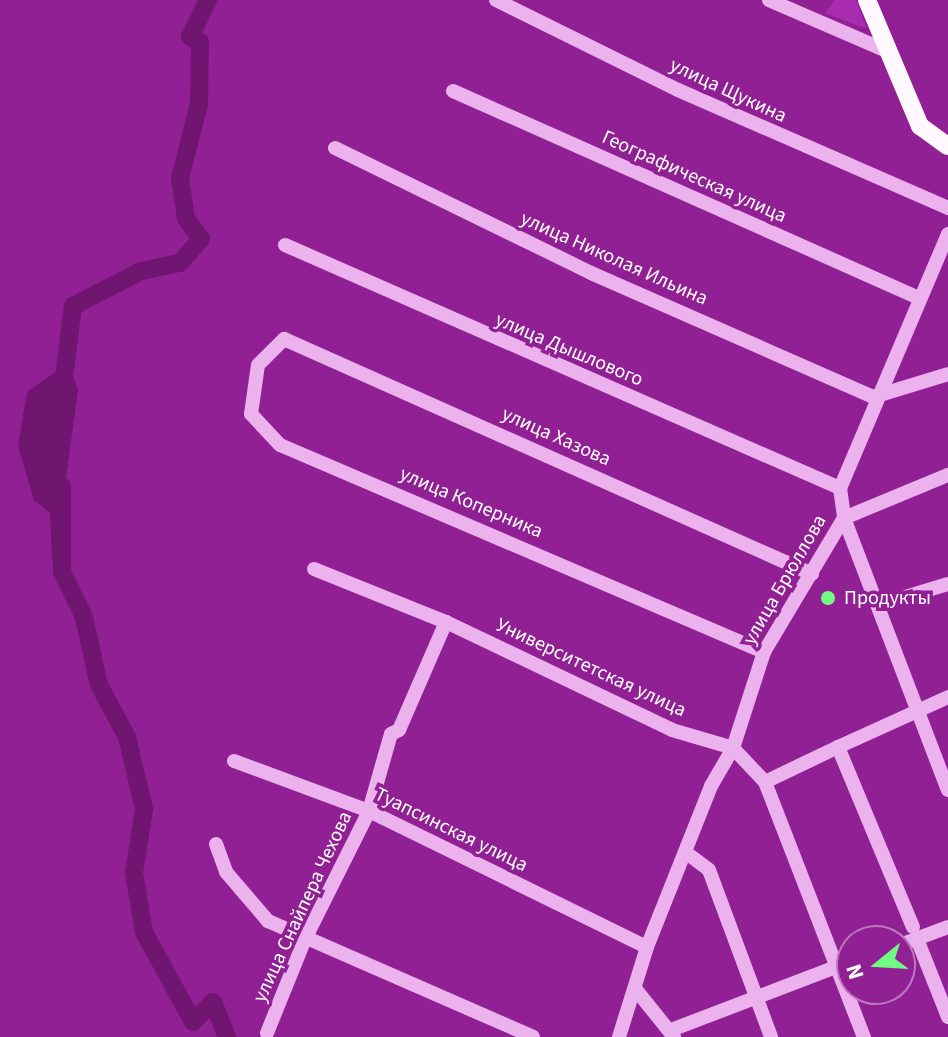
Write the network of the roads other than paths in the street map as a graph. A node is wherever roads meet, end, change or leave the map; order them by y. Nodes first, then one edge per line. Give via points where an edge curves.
1 (496, 0) edge
2 (769, 0) edge
3 (867, 0) edge
4 (889, 52) junction
5 (453, 91) dead end
6 (948, 146) edge
7 (335, 148) dead end
8 (948, 208) edge
9 (948, 234) edge
10 (285, 245) dead end
11 (919, 298) junction
12 (284, 339) joint
13 (948, 374) edge
14 (879, 398) junction
15 (948, 475) edge
16 (840, 488) junction
17 (844, 518) junction
18 (314, 569) dead end
19 (812, 574) junction
20 (948, 584) edge
21 (879, 605) junction
22 (446, 622) junction
23 (764, 652) junction
24 (948, 697) edge
25 (916, 709) junction
26 (838, 747) junction
27 (733, 748) junction
28 (234, 761) dead end
29 (765, 782) junction
30 (948, 790) edge
31 (369, 811) junction
32 (216, 844) dead end
33 (688, 854) junction
34 (912, 925) edge
35 (948, 927) edge
36 (916, 933) edge
37 (916, 936) edge
38 (305, 939) junction
39 (647, 947) junction
40 (835, 967) junction
41 (637, 991) junction
42 (755, 996) junction
43 (948, 1017) edge
44 (267, 1033) dead end
45 (673, 1033) edge
46 (533, 1037) edge
47 (619, 1037) edge
48 (771, 1037) edge
49 (864, 1037) edge

1 - 8 street, улица Щукина via 705,103
2 - 4 street
3 - 4 main road
4 - 6 main road via 920,126
5 - 11 street, Географическая улица
7 - 14 street, улица Николая Ильина via 591,273
9 - 11 street
10 - 16 street, улица Дышлового
11 - 14 street
12 - 19 street, улица Хазова
12 - 23 street, улица Коперника via 258,365 251,414 267,437
13 - 14 street
14 - 16 street
15 - 17 street via 909,496
16 - 17 street, улица Брюллова
17 - 19 street, улица Брюллова
17 - 21 street
18 - 22 street, Университетская улица
19 - 23 street, улица Брюллова
20 - 21 street
21 - 25 street
22 - 27 street, Университетская улица via 672,730
22 - 31 street, улица Снайпера Чехова via 399,730 391,734
23 - 27 street, улица Брюллова
24 - 25 street
25 - 26 street
25 - 30 street
26 - 29 street
26 - 34 street
27 - 29 street
27 - 33 street, улица Брюллова via 711,786
28 - 31 street, Туапсинская улица
29 - 40 street
31 - 38 street, улица Снайпера Чехова
31 - 39 street, Туапсинская улица
32 - 38 street via 226,872 254,910
33 - 39 street, улица Брюллова
33 - 42 street via 709,870
35 - 36 street
37 - 43 street
38 - 44 street, улица Снайпера Чехова
38 - 46 street
39 - 41 street, улица Брюллова
40 - 42 street
40 - 49 street
41 - 45 street
41 - 47 street, улица Брюллова
42 - 45 street
42 - 48 street

